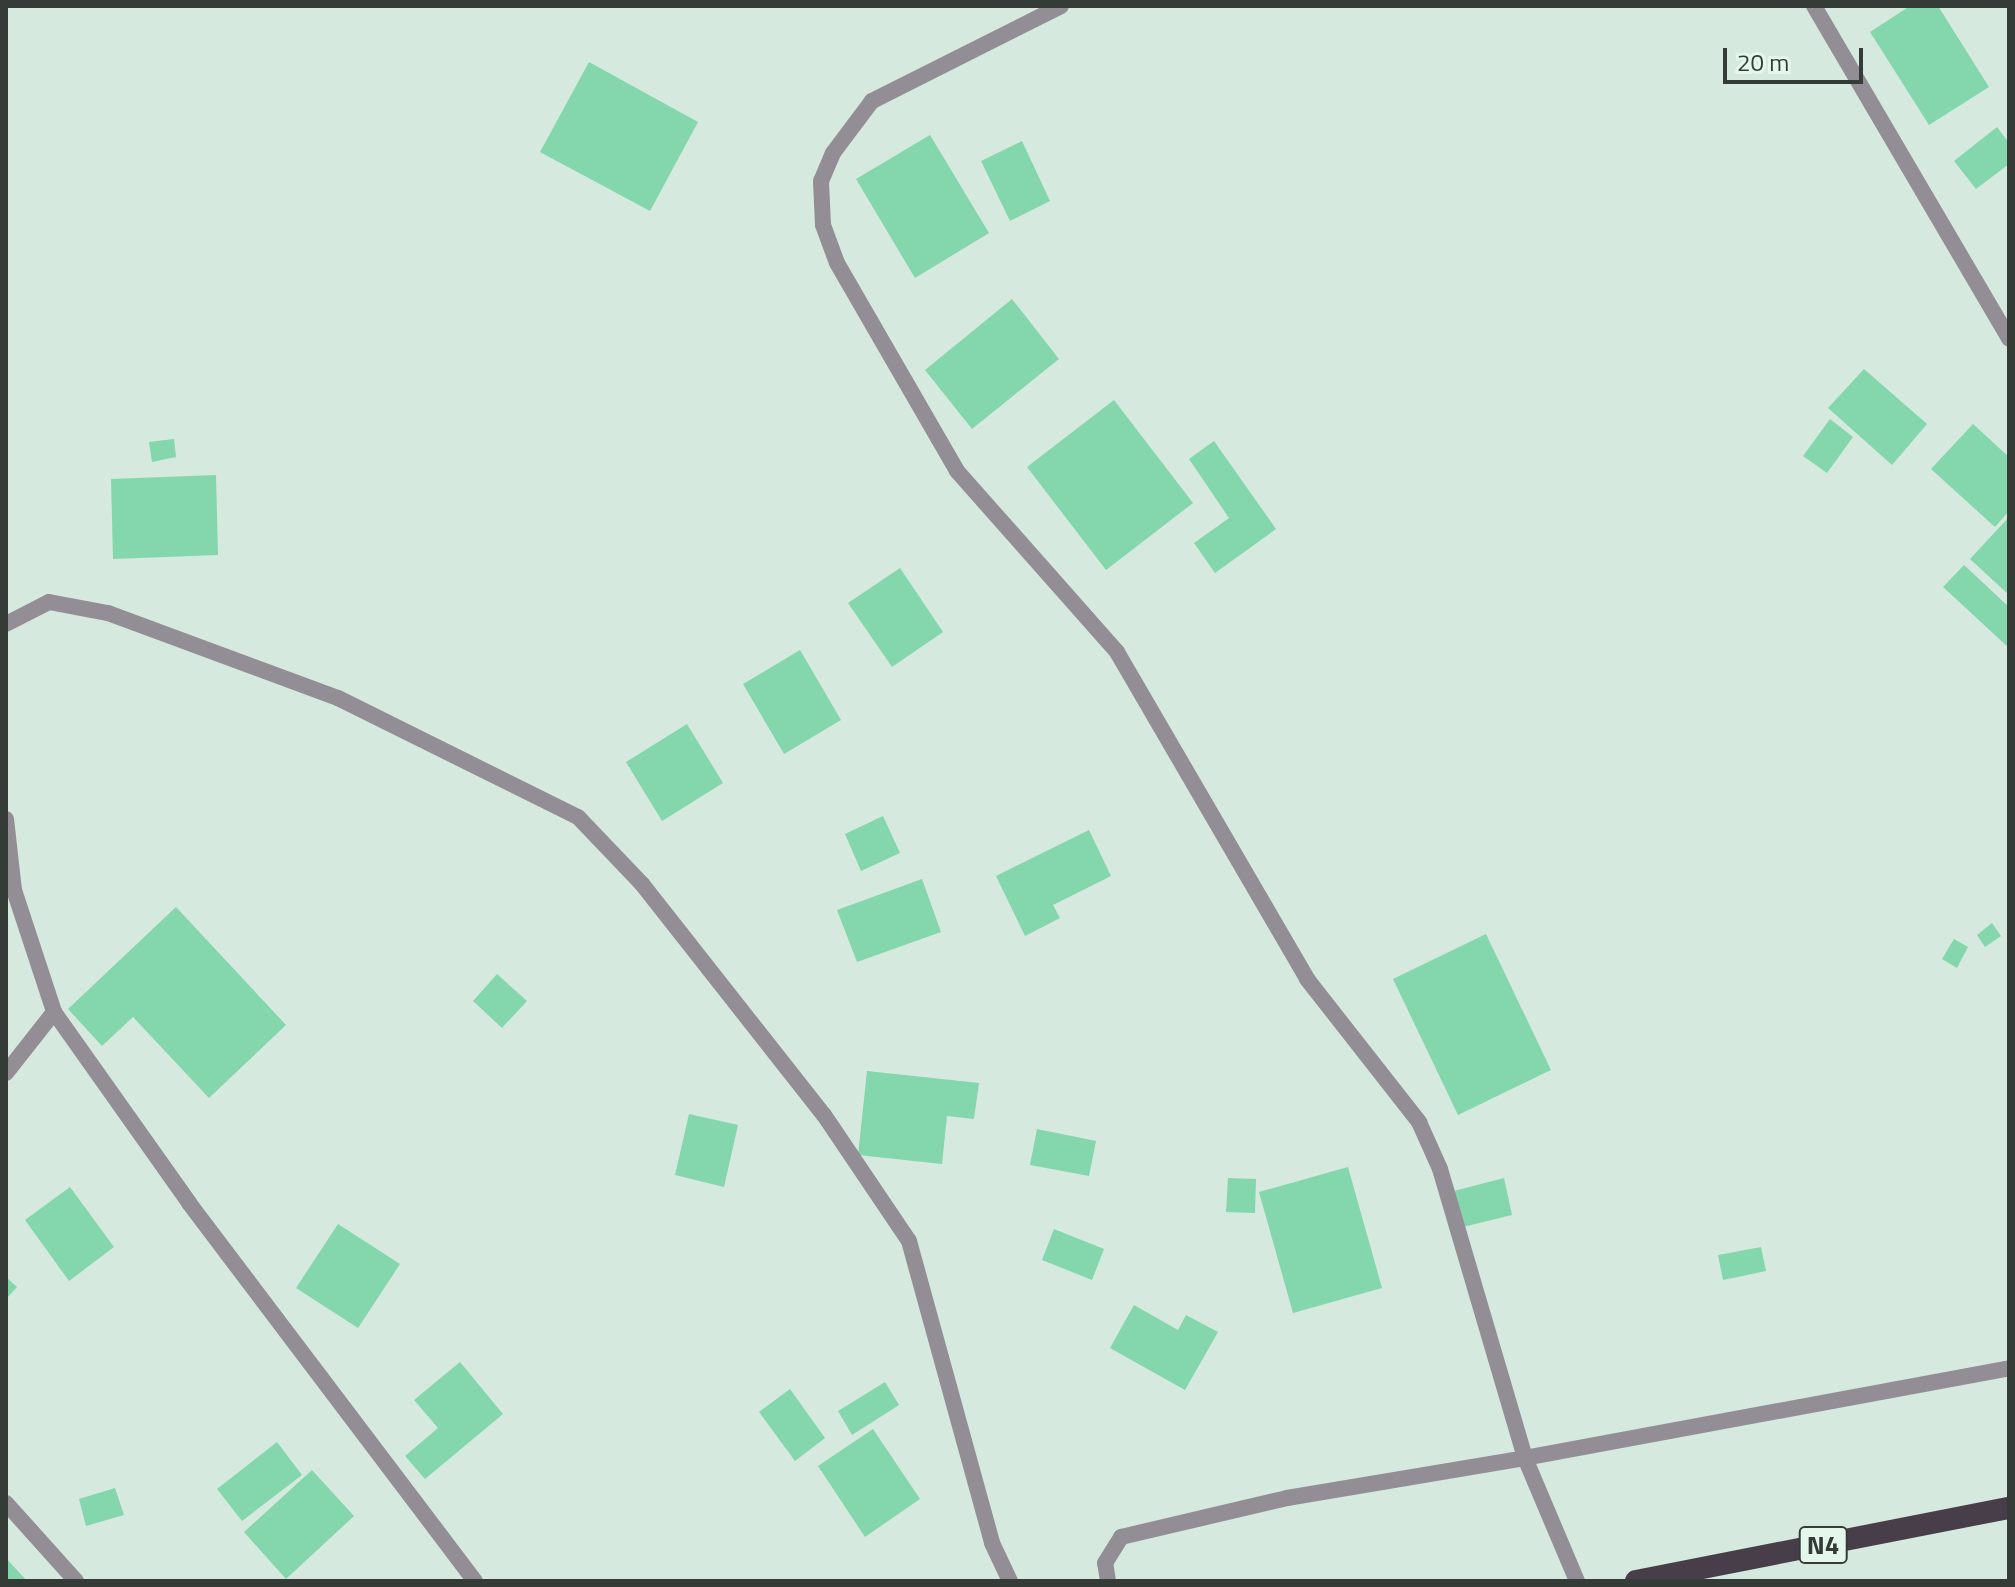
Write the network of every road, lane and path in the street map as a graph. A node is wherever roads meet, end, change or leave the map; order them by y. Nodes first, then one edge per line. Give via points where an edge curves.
1 (1061, 6) edge
2 (1814, 6) edge
3 (2009, 339) edge
4 (6, 624) edge
5 (6, 819) edge
6 (54, 1012) junction
7 (6, 1073) edge
8 (2009, 1368) edge
9 (1525, 1458) junction
10 (6, 1503) edge
11 (2009, 1508) edge
12 (76, 1581) edge
13 (475, 1581) edge
14 (1010, 1581) edge
15 (1108, 1581) edge
16 (1577, 1581) edge
17 (1636, 1581) edge

1 - 9 street via 872,101 833,153 821,181 823,225 837,263 957,471 1117,652 1307,979 1419,1122 1440,1169
2 - 3 street
4 - 14 street via 49,602 108,613 338,698 578,817 642,884 824,1115 909,1241 992,1543
5 - 6 street via 14,890
6 - 7 street
6 - 13 street via 189,1203
8 - 9 street
9 - 15 street via 1287,1498 1121,1537 1105,1563
9 - 16 street
10 - 12 street
11 - 17 highway, N4

